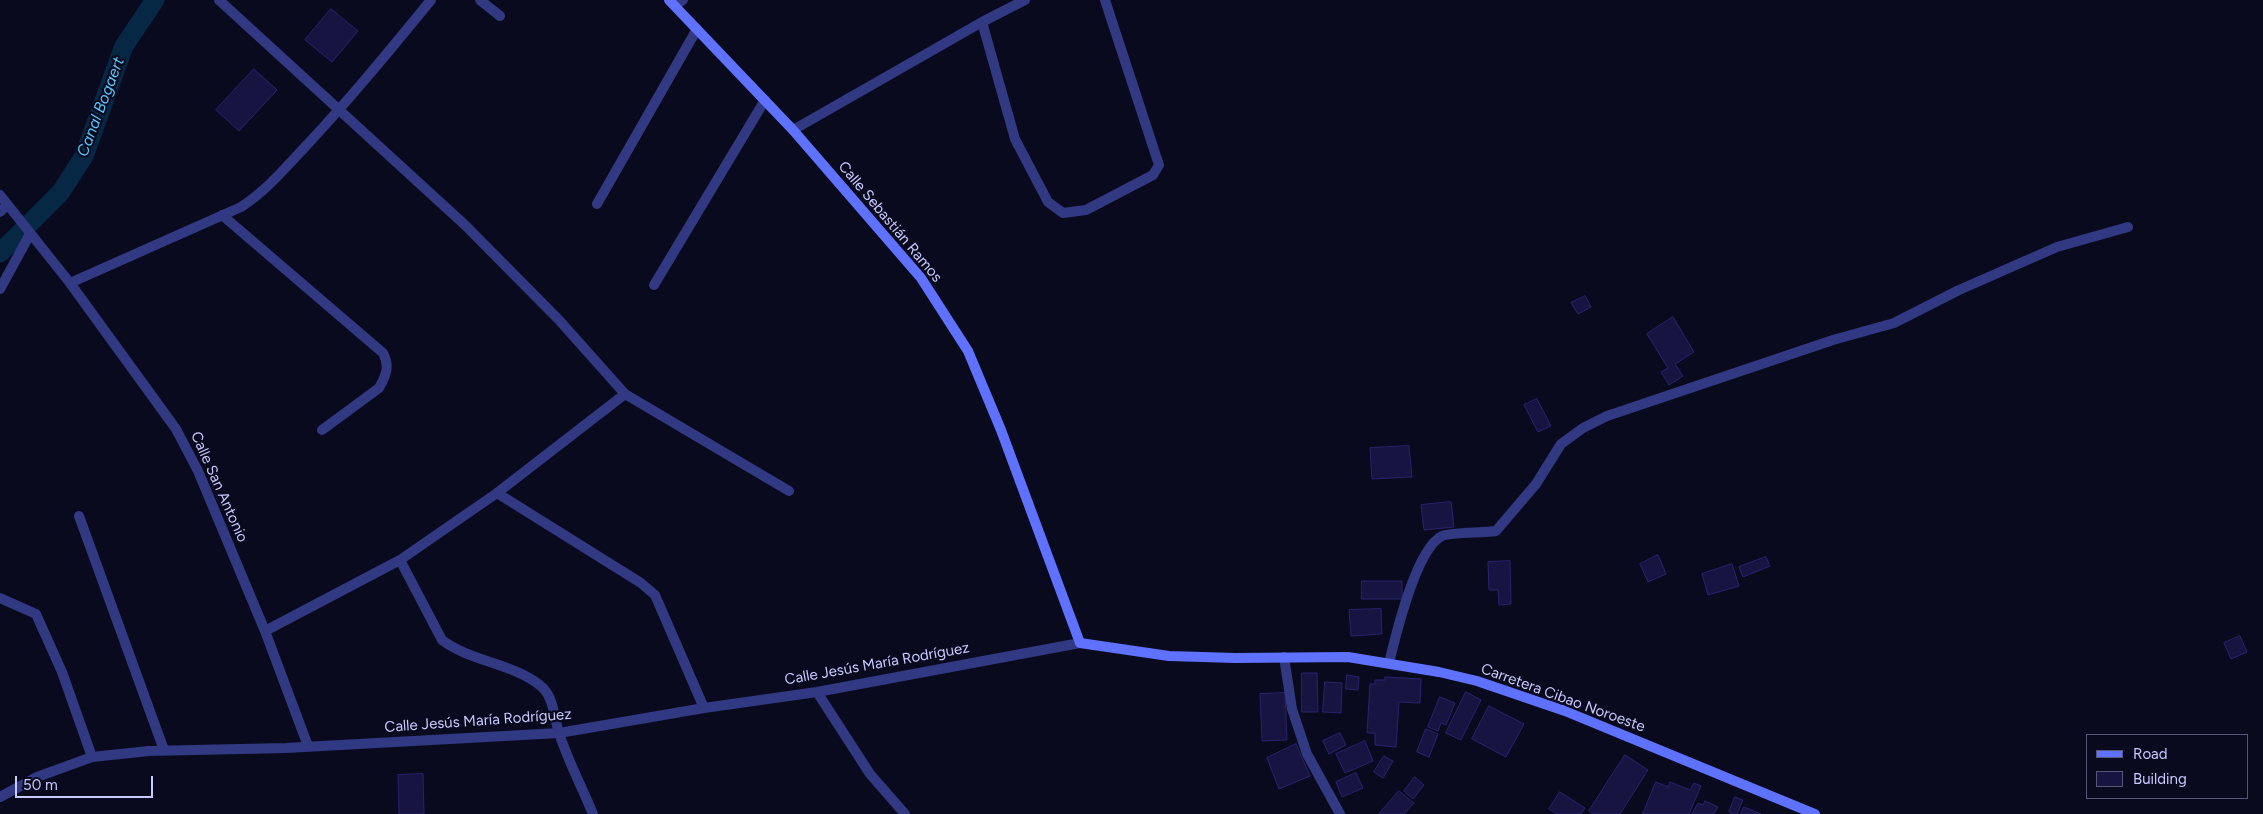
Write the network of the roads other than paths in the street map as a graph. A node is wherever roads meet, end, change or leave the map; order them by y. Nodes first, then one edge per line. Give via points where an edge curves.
1 (219, 0) edge
2 (431, 0) edge
3 (480, 0) edge
4 (1025, 0) edge
5 (1105, 0) edge
6 (676, 2) edge
7 (500, 16) dead end
8 (982, 22) junction
9 (697, 29) junction
10 (765, 100) junction
11 (340, 110) junction
12 (793, 130) junction
13 (0, 194) edge
14 (597, 204) dead end
15 (7, 210) edge
16 (222, 215) junction
17 (2128, 227) dead end
18 (30, 234) junction
19 (70, 282) junction
20 (654, 285) dead end
21 (0, 289) edge
22 (625, 394) junction
23 (322, 430) dead end
24 (790, 491) dead end
25 (497, 494) junction
26 (79, 516) dead end
27 (400, 560) junction
28 (0, 598) edge
29 (265, 631) junction
30 (1080, 643) junction
31 (1284, 657) junction
32 (1389, 663) junction
33 (817, 692) junction
34 (704, 708) junction
35 (559, 734) junction
36 (308, 746) junction
37 (164, 750) junction
38 (92, 757) junction
39 (0, 797) edge
40 (593, 814) edge
41 (905, 814) edge
42 (1340, 814) edge
43 (1815, 814) edge

1 - 11 street
2 - 11 street
3 - 7 street
4 - 8 street
5 - 8 street via 1159,165 1153,175 1086,210 1064,212 1048,202 1016,139
6 - 9 main road, Calle Sebastián Ramos
8 - 12 street
9 - 10 main road, Calle Sebastián Ramos
9 - 14 street
10 - 12 main road, Calle Sebastián Ramos
10 - 20 street
11 - 16 street via 263,190 241,207
11 - 22 street via 466,225 559,320
12 - 30 main road, Calle Sebastián Ramos via 921,278 968,351 1001,430
13 - 15 street, Calle San Antonio
15 - 18 street, Calle San Antonio
16 - 19 street
16 - 23 street via 383,353 387,360 379,388
17 - 32 street via 2057,247 1894,323 1833,340 1607,416 1583,428 1561,444 1536,484 1496,532 1443,535 1430,547 1407,595
18 - 19 street, Calle San Antonio
18 - 21 street
19 - 29 street, Calle San Antonio via 176,429 198,471
22 - 24 street
22 - 25 street
25 - 27 street
25 - 34 street via 641,583 655,595
26 - 37 street
27 - 29 street
27 - 35 street via 442,640 541,687 550,699
28 - 38 street via 36,614 62,672
29 - 36 street, Calle San Antonio
30 - 31 main road, Carretera Cibao Noroeste via 1169,656
30 - 33 street, Calle Jesús María Rodríguez
31 - 32 main road, Carretera Cibao Noroeste via 1348,657
31 - 42 street via 1292,709 1307,754
32 - 43 main road, Carretera Cibao Noroeste via 1477,681 1565,711
33 - 34 street, Calle Jesús María Rodríguez
33 - 41 street via 870,774
34 - 35 street, Calle Jesús María Rodríguez
35 - 36 street, Calle Jesús María Rodríguez
35 - 40 street
36 - 37 street, Calle Jesús María Rodríguez
37 - 38 street, Calle Jesús María Rodríguez
38 - 39 street, Calle Jesús María Rodríguez via 37,777

